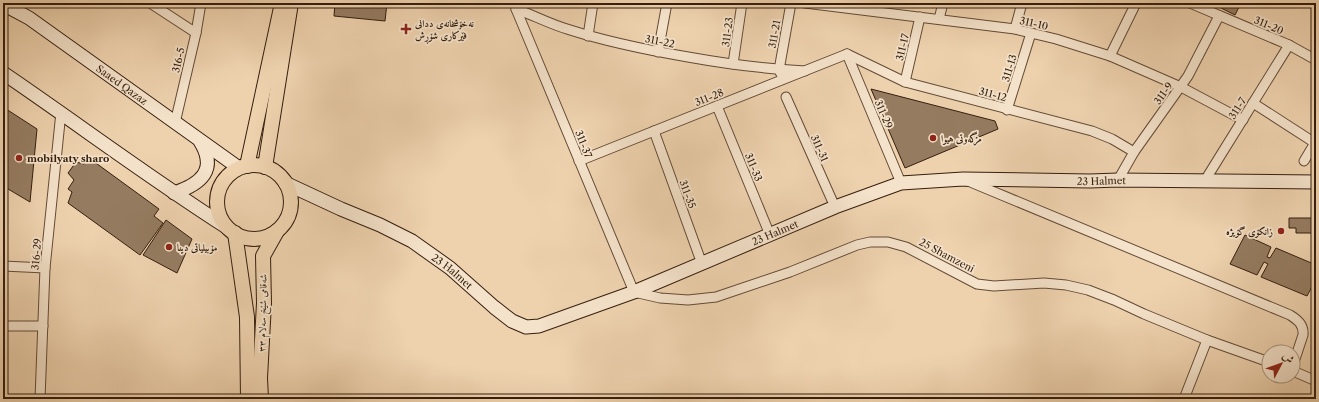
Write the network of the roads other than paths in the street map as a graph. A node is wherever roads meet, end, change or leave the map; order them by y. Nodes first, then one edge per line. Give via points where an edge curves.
1 (150, 3) edge
2 (201, 3) edge
3 (282, 3) edge
4 (291, 3) edge
5 (593, 3) edge
6 (667, 3) edge
7 (742, 3) edge
8 (791, 3) edge
9 (805, 3) edge
10 (943, 3) edge
11 (1022, 3) edge
12 (1136, 3) edge
13 (1190, 3) edge
14 (3, 4) edge
15 (517, 6) edge
16 (864, 6) edge
17 (1219, 16) junction
18 (920, 17) junction
19 (939, 19) junction
20 (1015, 29) junction
21 (196, 33) junction
22 (1031, 33) junction
23 (588, 36) junction
24 (1289, 45) junction
25 (658, 52) junction
26 (847, 54) junction
27 (1110, 56) junction
28 (1316, 60) edge
29 (733, 64) junction
30 (779, 70) junction
31 (805, 71) junction
32 (3, 73) edge
33 (783, 80) junction
34 (905, 82) junction
35 (1180, 87) junction
36 (786, 97) dead end
37 (1253, 103) junction
38 (717, 106) junction
39 (1007, 110) junction
40 (61, 112) junction
41 (1243, 120) junction
42 (175, 122) junction
43 (654, 131) junction
44 (200, 140) junction
45 (1315, 142) edge
46 (1134, 152) junction
47 (579, 161) junction
48 (1304, 161) dead end
49 (243, 167) junction
50 (265, 167) junction
51 (963, 179) junction
52 (1118, 180) junction
53 (1204, 182) junction
54 (1316, 182) edge
55 (285, 183) junction
56 (902, 183) junction
57 (174, 193) junction
58 (835, 207) junction
59 (231, 231) junction
60 (277, 231) junction
61 (770, 235) junction
62 (702, 264) junction
63 (3, 266) edge
64 (45, 268) junction
65 (634, 292) junction
66 (3, 326) edge
67 (43, 326) junction
68 (1207, 340) junction
69 (1300, 344) edge
70 (1261, 359) edge
71 (1301, 374) edge
72 (1316, 381) edge
73 (40, 399) edge
74 (248, 399) edge
75 (261, 399) edge
76 (1184, 399) edge

1 - 21 street
2 - 21 street, 316-5
3 - 49 main road
4 - 50 main road
5 - 23 street
6 - 25 street
7 - 29 street, 311-23
8 - 30 street, 311-21
9 - 16 street, 311-10
10 - 19 street
11 - 20 street
12 - 27 street
13 - 17 street, 311-20
14 - 42 street, Saaed Qazaz via 29,18
15 - 23 street, 311-22
15 - 47 street, 311-37
16 - 18 street, 311-10
17 - 24 street, 311-20
17 - 35 street, 311-9 via 1195,64
18 - 19 street, 311-10
18 - 34 street, 311-17
19 - 20 street, 311-10
20 - 22 street, 311-10
21 - 42 street, 316-5
22 - 27 street, 311-10
22 - 39 street, 311-13
23 - 25 street, 311-22
24 - 28 street, 311-20
24 - 37 street, 311-7
25 - 29 street, 311-22
26 - 31 street, 311-28
26 - 34 street, 311-12
26 - 56 street, 311-29
27 - 35 street, 311-10
29 - 30 street, 311-22
30 - 31 street, 311-22
30 - 33 street
31 - 33 street, 311-28
32 - 40 street
33 - 38 street, 311-28
34 - 39 street, 311-12
35 - 41 street, 311-10
35 - 46 street, 311-9
36 - 58 street, 311-31
37 - 41 street, 311-7
37 - 45 street
38 - 43 street, 311-28
38 - 61 street, 311-33
39 - 46 street, 311-12 via 1092,130
40 - 57 street
40 - 64 street, 316-29
41 - 53 street, 311-7
42 - 44 street, Saaed Qazaz
43 - 47 street, 311-28
43 - 62 street, 311-35
44 - 49 street, Saaed Qazaz
44 - 57 street via 207,154 205,172 193,185
45 - 48 street
46 - 52 street, 311-9
47 - 65 street, 311-37
49 - 50 main road
49 - 59 main road, شەقامی شێخ سەلام ٣٣ via 225,179 218,195 219,213
50 - 55 main road via 280,176
51 - 52 street, 23 Halmet
51 - 56 street, 23 Halmet
51 - 69 street via 1290,315 1302,324 1304,330
52 - 53 street, 23 Halmet
53 - 54 street, 23 Halmet
55 - 60 main road, شەقامی شێخ سەلام ٣٣ via 289,191 290,209 283,225
55 - 65 street, 23 Halmet via 412,241 450,268 504,315 526,327 539,326
56 - 58 street, 23 Halmet
57 - 59 street
58 - 61 street, 23 Halmet
59 - 60 main road via 252,239 265,237
59 - 74 main road, شەقامی شێخ سەلام ٣٣ via 247,317
60 - 75 main road, شەقامی شێخ سەلام ٣٣ via 263,256
61 - 62 street, 23 Halmet
62 - 65 street, 23 Halmet
63 - 64 street
64 - 67 street, 316-29
65 - 68 street, 25 Shamzeni via 660,298 688,300 716,297 790,272 857,245 888,242 906,247 977,284 994,286 1044,283 1088,290
66 - 67 street
67 - 73 street, 316-29
68 - 70 street, 25 Shamzeni
68 - 76 street
71 - 72 street

